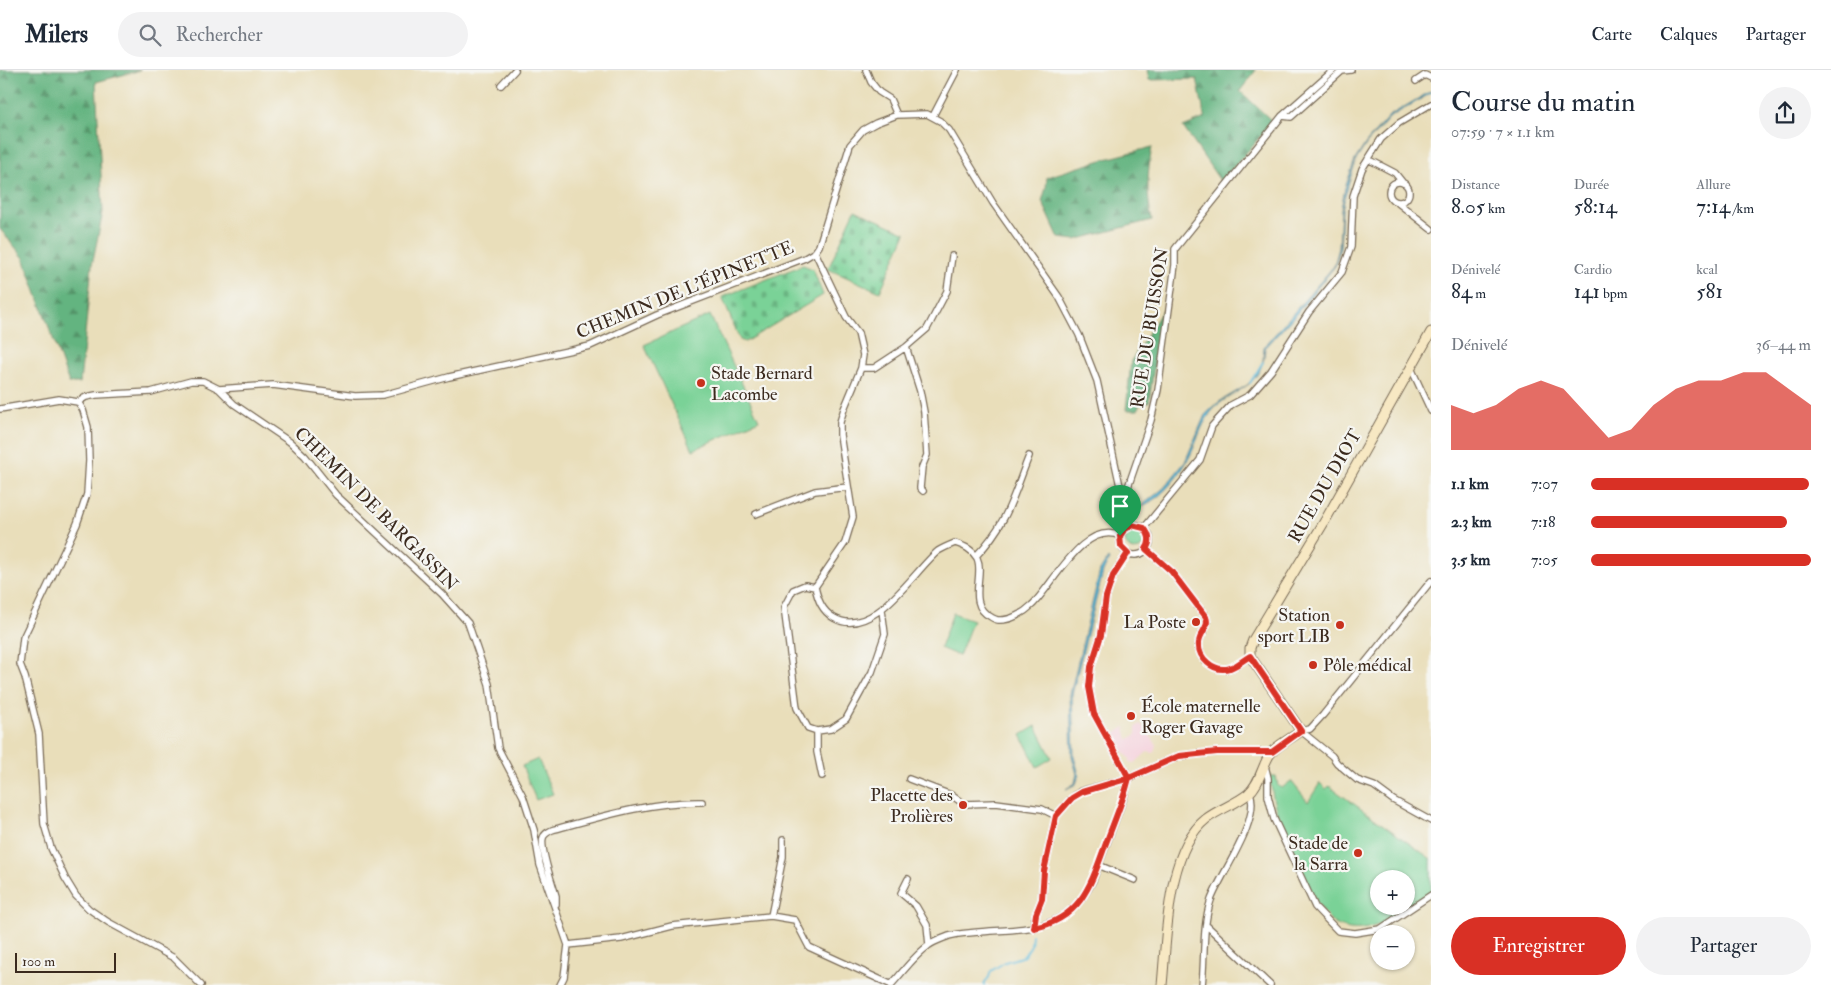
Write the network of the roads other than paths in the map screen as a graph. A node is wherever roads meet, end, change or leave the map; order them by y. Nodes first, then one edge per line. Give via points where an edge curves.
1 (515, 70) edge
2 (866, 70) edge
3 (956, 70) edge
4 (1334, 70) edge
5 (1351, 70) edge
6 (1431, 78) edge
7 (1416, 81) dead end
8 (501, 85) dead end
9 (1431, 104) edge
10 (897, 116) junction
11 (933, 116) junction
12 (1282, 116) junction
13 (1368, 160) junction
14 (1403, 184) junction
15 (1397, 202) junction
16 (1431, 229) edge
17 (815, 252) junction
18 (952, 256) dead end
19 (1431, 332) edge
20 (906, 347) junction
21 (861, 368) junction
22 (1411, 368) junction
23 (219, 389) junction
24 (78, 402) junction
25 (0, 409) edge
26 (1431, 411) edge
27 (1030, 456) dead end
28 (848, 487) junction
29 (923, 491) dead end
30 (1122, 495) junction
31 (756, 514) dead end
32 (1132, 525) junction
33 (1144, 528) junction
34 (1120, 536) junction
35 (1146, 549) junction
36 (1128, 553) junction
37 (976, 556) junction
38 (1431, 580) edge
39 (815, 587) junction
40 (882, 610) junction
41 (1250, 656) junction
42 (817, 731) junction
43 (1301, 731) junction
44 (1272, 752) junction
45 (1264, 764) junction
46 (822, 776) dead end
47 (1129, 778) junction
48 (909, 779) dead end
49 (1250, 793) junction
50 (702, 802) dead end
51 (1056, 816) junction
52 (1431, 821) edge
53 (783, 840) dead end
54 (1098, 865) junction
55 (908, 879) dead end
56 (1135, 880) dead end
57 (1431, 895) edge
58 (557, 911) junction
59 (771, 916) junction
60 (1206, 925) junction
61 (1034, 928) junction
62 (568, 945) junction
63 (929, 945) junction
64 (201, 985) edge
65 (560, 985) edge
66 (892, 985) edge
67 (1162, 985) edge
68 (1202, 985) edge
69 (1270, 985) edge

1 - 8 street
2 - 10 street via 879,92 890,99
3 - 11 street
4 - 12 street, RUE DU BUISSON
5 - 12 street via 1342,71 1291,117
6 - 7 street via 1425,75
9 - 13 street via 1399,122 1381,139
10 - 11 street, CHEMIN DE L'ÉPINETTE
10 - 17 street, CHEMIN DE L'ÉPINETTE via 863,130 850,145
11 - 30 street via 948,130 993,203 1058,297 1079,335 1097,381
12 - 30 street, RUE DU BUISSON via 1175,248 1158,390 1151,420 1128,487
13 - 14 street via 1395,173
13 - 33 street via 1353,196 1351,247 1342,272 1309,312 1271,371 1250,395 1231,406 1212,426 1200,460
14 - 15 street via 1408,189 1407,197
14 - 15 street via 1396,183 1390,188 1391,198
15 - 16 street
17 - 21 street via 846,317 858,333 863,356
17 - 23 street, CHEMIN DE L'ÉPINETTE via 657,315 590,346 383,395 355,396 272,385
18 - 20 street via 947,290 938,310 927,329
19 - 22 street, RUE DU DIOT
20 - 21 street via 874,368
20 - 29 street via 924,412 927,455 922,466 920,488
21 - 28 street via 840,422
22 - 26 street
22 - 41 street, RUE DU DIOT via 1253,640
23 - 24 street, CHEMIN DE L'ÉPINETTE via 203,381 191,381 151,392 96,395
23 - 58 street, CHEMIN DE BARGASSIN via 234,404 300,451 336,496 442,594 468,623 489,684 498,748 523,796 534,830 540,865
24 - 25 street via 59,399
24 - 64 street via 88,427 90,461 87,494 78,524 23,638 20,664 39,734 44,824 51,848 76,896 108,922 174,958
27 - 37 street via 1001,526
28 - 31 street via 815,491
28 - 39 street via 853,517 845,543
30 - 32 street
32 - 33 street
32 - 34 street
33 - 35 street via 1149,536
34 - 36 street via 1121,546
34 - 37 street via 1099,535 1073,554 1032,605 1016,616 997,620 986,615 978,601 979,563
35 - 36 street via 1138,554
35 - 41 street via 1171,571 1206,617 1207,626 1199,642 1204,660 1214,668 1228,669
36 - 47 street via 1113,576 1106,597 1089,687 1094,714
37 - 40 street via 969,548 955,543 939,550
38 - 43 street via 1323,715 1310,729
39 - 40 street via 818,603 842,623 859,622
39 - 42 street via 793,590 784,607 797,708 808,728
40 - 42 street via 885,634 872,672 846,719 831,729
41 - 43 street
42 - 46 street
43 - 44 street
43 - 52 street via 1357,780 1374,786
44 - 45 street
44 - 47 street via 1179,756
45 - 49 street
45 - 57 street via 1274,819 1315,907 1338,931 1355,933 1380,929
47 - 51 street via 1082,792
47 - 54 street
48 - 51 street via 952,795 964,804 996,803 1042,809
49 - 60 street via 1252,806 1244,833 1211,900
49 - 67 street via 1206,819 1185,846 1172,891
50 - 58 street via 670,803 546,833 543,848
51 - 61 street
53 - 59 street via 783,857
54 - 56 street
54 - 61 street via 1088,891 1076,906 1057,920
55 - 63 street via 901,892 916,906 927,925
58 - 62 street, CHEMIN DE BARGASSIN
59 - 62 street via 672,926 621,939
59 - 66 street via 795,920 809,947
60 - 68 street
60 - 69 street
61 - 63 street via 952,935
62 - 65 street, CHEMIN DE BARGASSIN
63 - 66 street

